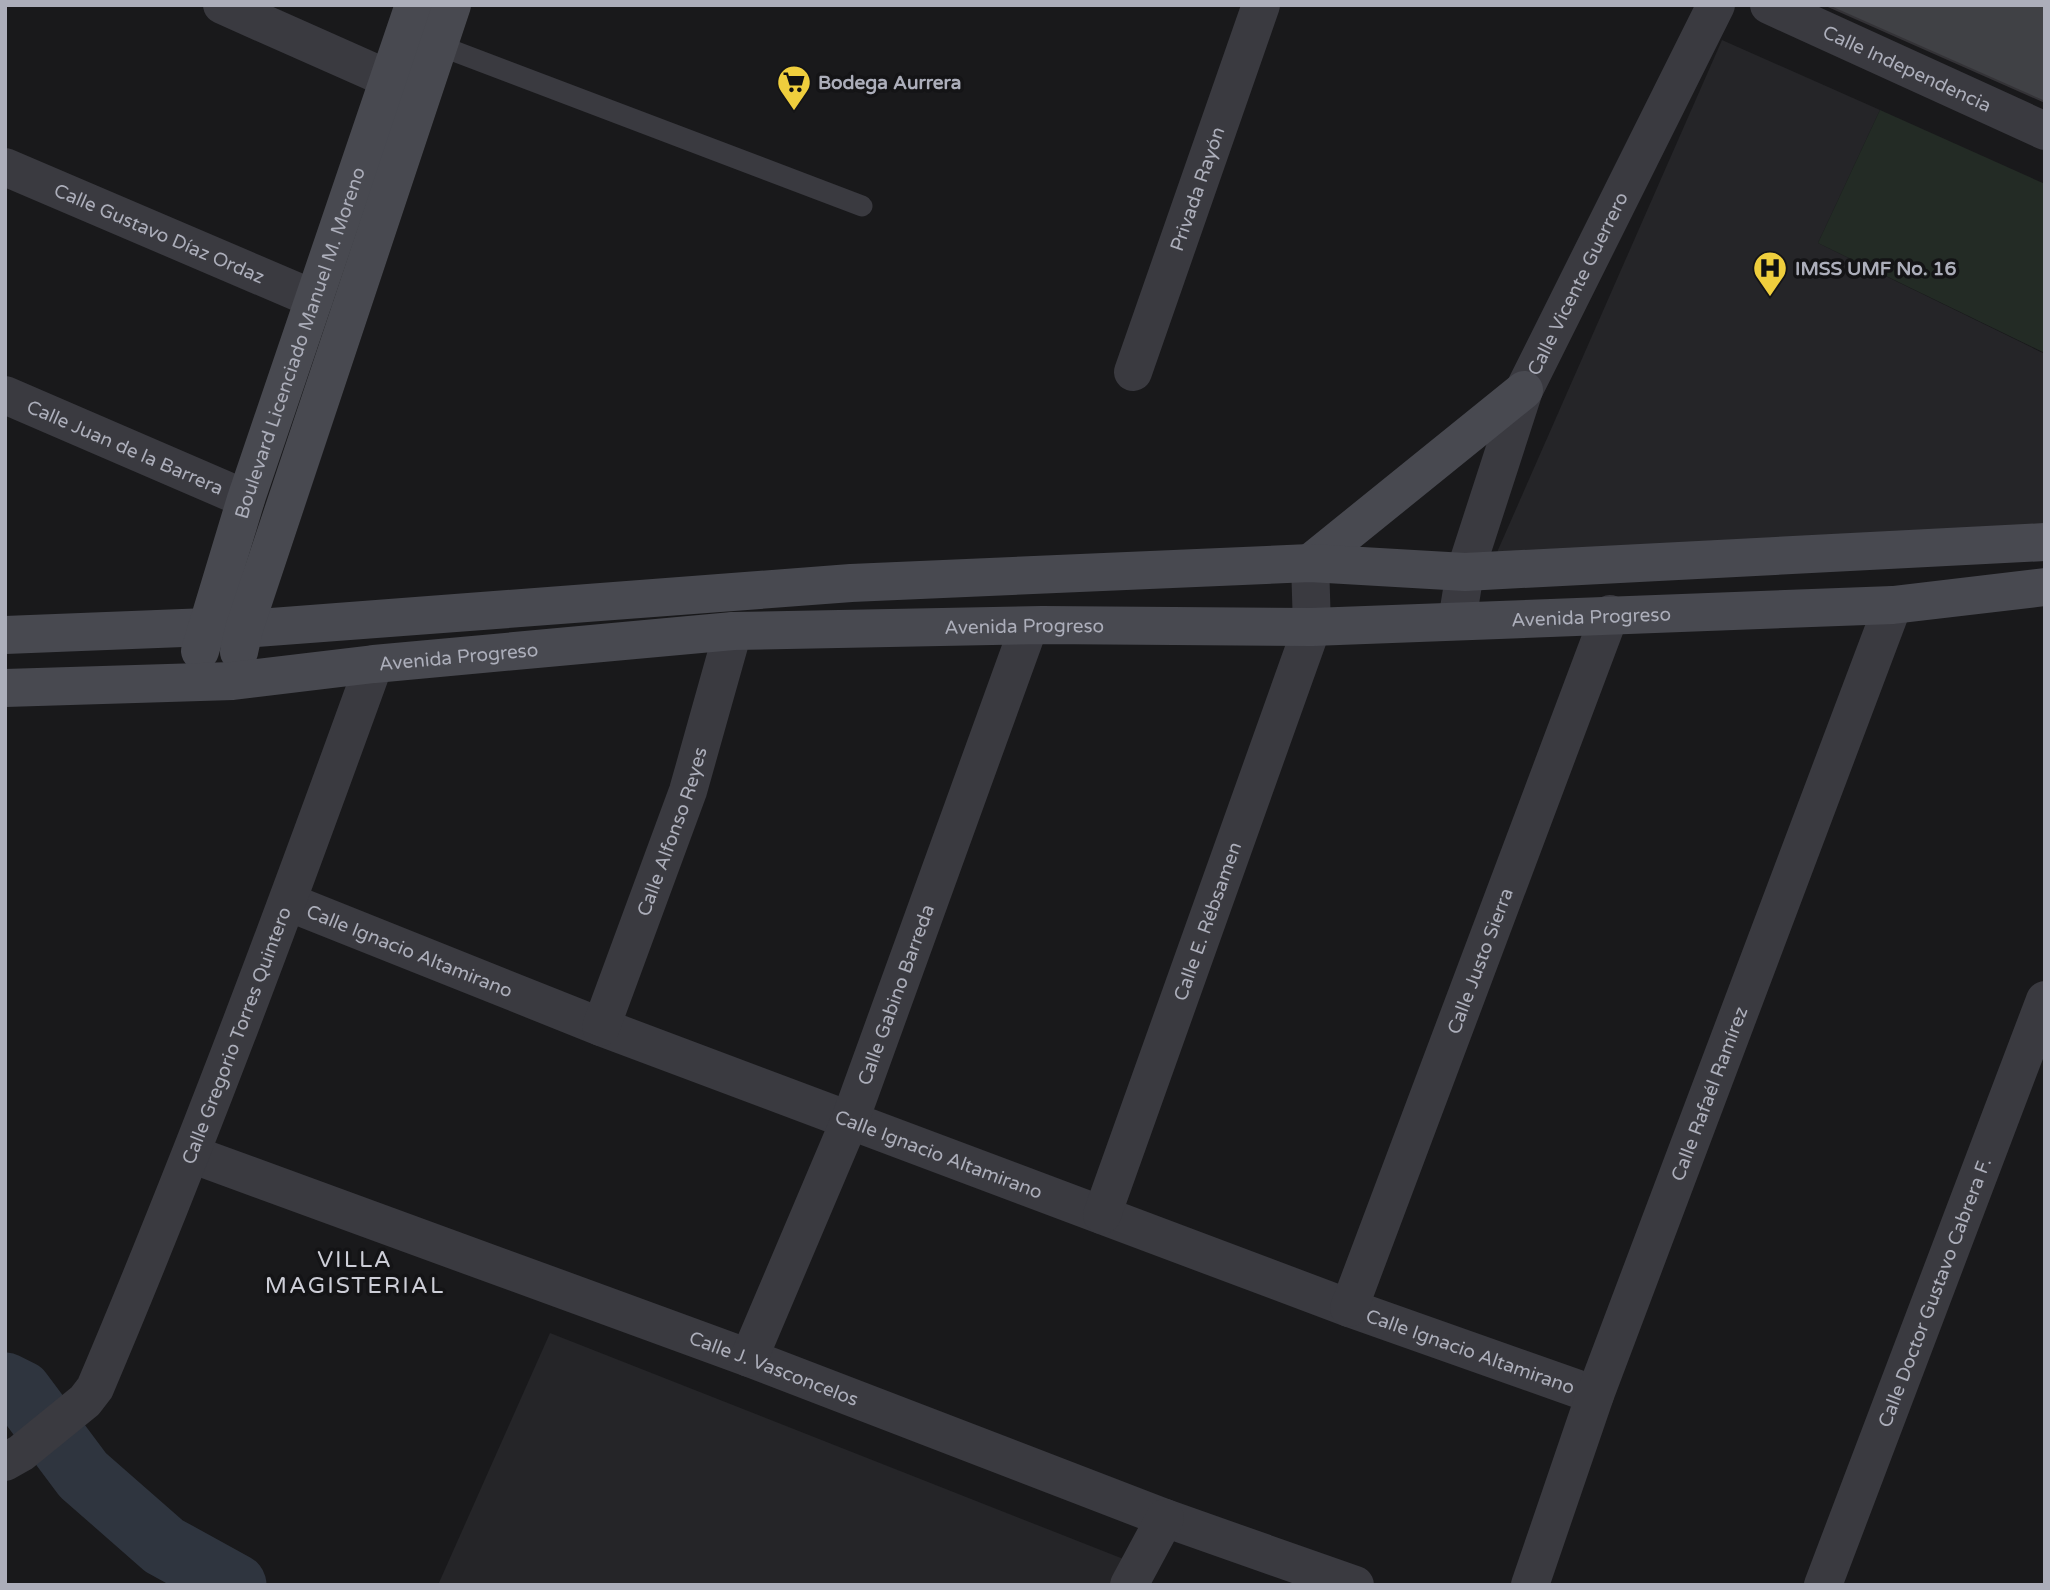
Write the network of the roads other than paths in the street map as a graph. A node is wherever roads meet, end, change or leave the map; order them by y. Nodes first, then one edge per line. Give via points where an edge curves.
1 (222, 5) edge
2 (452, 5) edge
3 (1261, 5) edge
4 (1716, 5) edge
5 (1769, 5) edge
6 (419, 28) edge
7 (406, 86) junction
8 (2045, 131) edge
9 (5, 167) edge
10 (862, 206) dead end
11 (314, 299) junction
12 (1133, 372) dead end
13 (1524, 390) junction
14 (5, 395) edge
15 (246, 499) junction
16 (2045, 542) edge
17 (1310, 564) junction
18 (1465, 572) junction
19 (2045, 587) edge
20 (1893, 605) junction
21 (1611, 614) junction
22 (1457, 621) junction
23 (1029, 626) junction
24 (1312, 627) junction
25 (226, 628) junction
26 (733, 631) junction
27 (5, 635) edge
28 (374, 664) junction
29 (233, 681) junction
30 (190, 682) junction
31 (5, 688) edge
32 (288, 902) junction
33 (2045, 1000) edge
34 (601, 1027) junction
35 (850, 1120) junction
36 (191, 1154) junction
37 (1102, 1215) junction
38 (1349, 1308) junction
39 (749, 1358) junction
40 (1595, 1395) junction
41 (13, 1458) edge
42 (1165, 1518) junction
43 (1129, 1585) edge
44 (1355, 1585) edge
45 (1530, 1585) edge
46 (1823, 1585) edge

1 - 7 street
2 - 6 street, Boulevard Licenciado Manuel M. Moreno
3 - 12 street, Privada Rayón
4 - 13 street, Calle Vicente Guerrero
5 - 8 street, Calle Independencia
6 - 7 street, Boulevard Licenciado Manuel M. Moreno
6 - 10 lane
7 - 11 street, Boulevard Licenciado Manuel M. Moreno
7 - 25 street, Boulevard Licenciado Manuel M. Moreno
9 - 11 street, Calle Gustavo Díaz Ordaz
11 - 15 street, Boulevard Licenciado Manuel M. Moreno
13 - 17 street
13 - 18 street, Calle Vicente Guerrero
14 - 15 street, Calle Juan de la Barrera
15 - 25 street, Boulevard Licenciado Manuel M. Moreno
16 - 18 street
17 - 18 street
17 - 24 street
17 - 25 street via 851,583
18 - 22 street, Calle Vicente Guerrero
19 - 20 street, Avenida Progreso
20 - 21 street, Avenida Progreso
20 - 40 street, Calle Rafaél Ramírez
21 - 22 street, Avenida Progreso
21 - 38 street, Calle Justo Sierra
22 - 24 street, Avenida Progreso
23 - 24 street, Avenida Progreso
23 - 26 street, Avenida Progreso
23 - 35 street, Calle Gabino Barreda
24 - 37 street, Calle E. Rébsamen
25 - 27 street
25 - 29 street, Boulevard Licenciado Manuel M. Moreno
25 - 30 street, Boulevard Licenciado Manuel M. Moreno
26 - 28 street, Avenida Progreso
26 - 34 street, Calle Alfonso Reyes via 688,791
28 - 29 street, Avenida Progreso
28 - 32 street, Calle Gregorio Torres Quintero
29 - 30 street, Avenida Progreso
30 - 31 street, Avenida Progreso
32 - 34 street, Calle Ignacio Altamirano
32 - 36 street, Calle Gregorio Torres Quintero
33 - 46 street, Calle Doctor Gustavo Cabrera F.
34 - 35 street, Calle Ignacio Altamirano
35 - 37 street, Calle Ignacio Altamirano
35 - 39 street, Calle Gabino Barreda
36 - 39 street, Calle J. Vasconcelos
36 - 41 street, Calle Gregorio Torres Quintero via 95,1388
37 - 38 street, Calle Ignacio Altamirano
38 - 40 street, Calle Ignacio Altamirano
39 - 42 street, Calle J. Vasconcelos
40 - 45 street, Calle Rafaél Ramírez
42 - 43 street
42 - 44 street, Calle J. Vasconcelos

